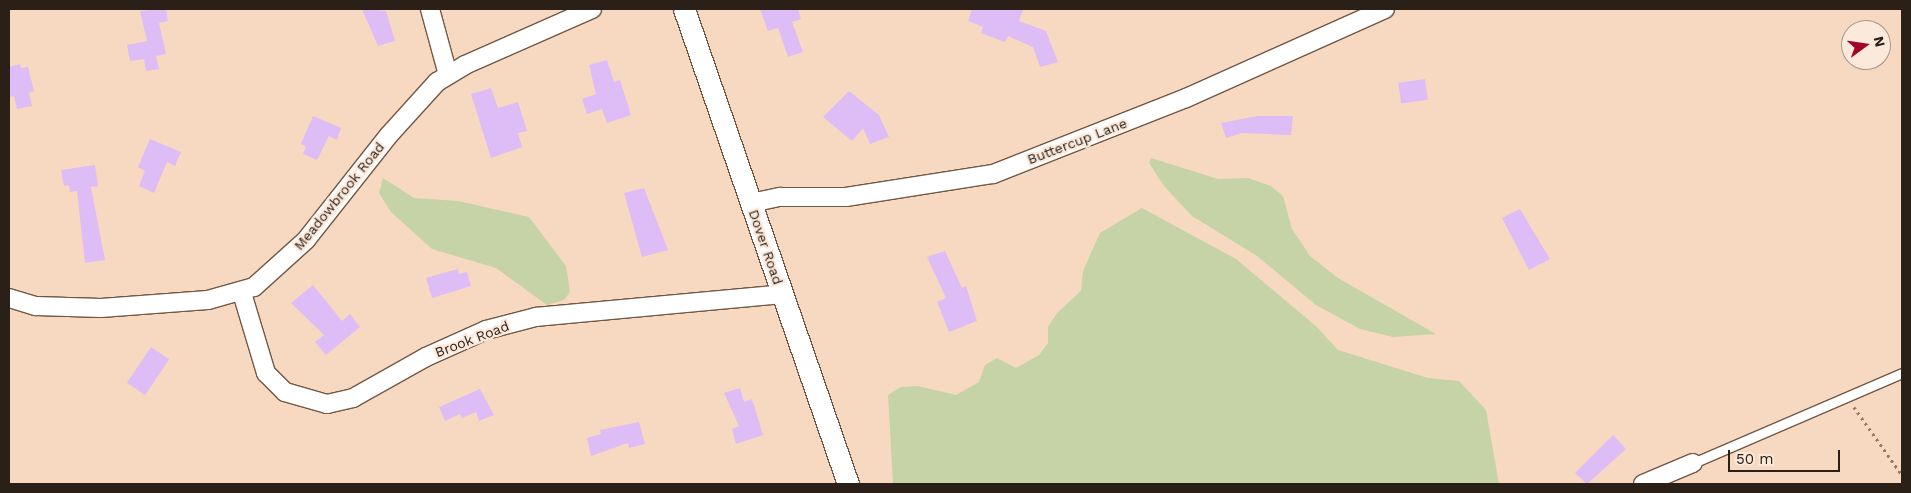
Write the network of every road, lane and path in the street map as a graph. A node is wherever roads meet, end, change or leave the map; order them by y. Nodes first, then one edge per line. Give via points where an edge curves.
1 (430, 9) edge
2 (592, 9) edge
3 (684, 9) edge
4 (1385, 9) edge
5 (448, 75) junction
6 (751, 203) junction
7 (242, 293) junction
8 (782, 294) junction
9 (9, 298) edge
10 (1902, 373) edge
11 (1846, 395) junction
12 (1692, 463) joint
13 (1902, 475) edge
14 (848, 484) edge
15 (1642, 484) edge

1 - 5 street
2 - 5 street, Meadowbrook Road
3 - 6 street, Dover Road
4 - 6 street, Buttercup Lane via 1186,98 992,174 846,197 780,197
5 - 7 street, Meadowbrook Road via 389,135 306,240
6 - 8 street, Dover Road
7 - 8 street, Brook Road via 258,354 271,379 299,399 327,404 352,398 426,357 486,330 536,317
7 - 9 street, Meadowbrook Road via 207,300 84,308 36,306
8 - 14 street, Dover Road
10 - 11 lane
11 - 12 lane
11 - 13 path
12 - 15 street

